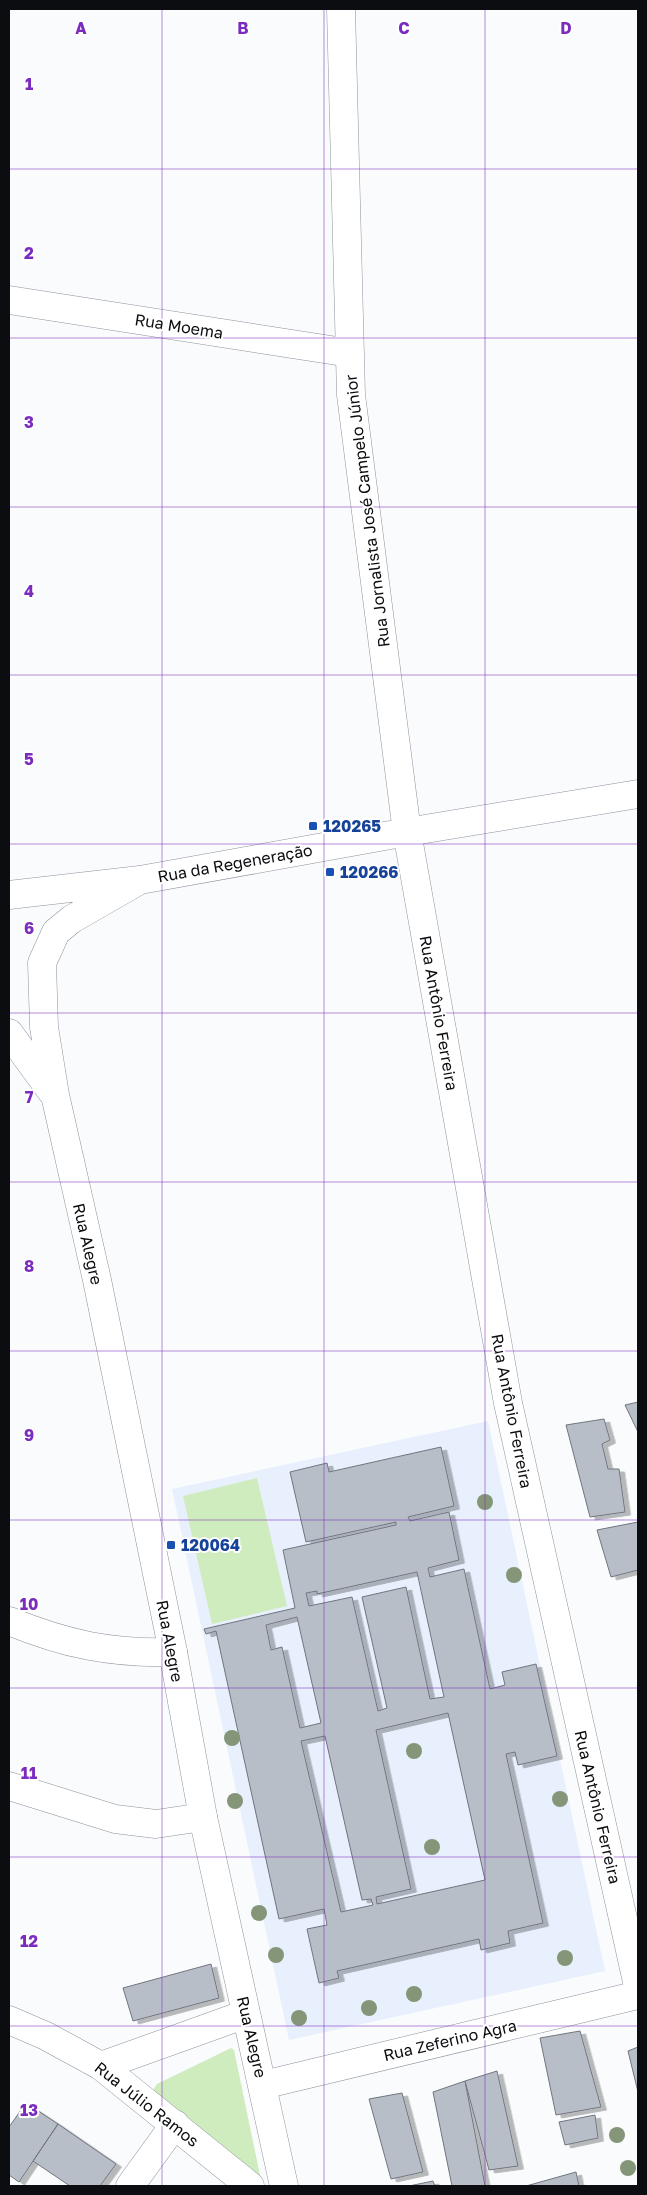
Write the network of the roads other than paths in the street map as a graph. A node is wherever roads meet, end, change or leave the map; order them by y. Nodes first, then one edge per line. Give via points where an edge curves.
1 (341, 9) edge
2 (9, 300) edge
3 (350, 353) junction
4 (638, 794) edge
5 (407, 832) junction
6 (140, 880) junction
7 (9, 895) edge
8 (9, 1033) edge
9 (55, 1095) junction
10 (9, 1621) edge
11 (172, 1652) junction
12 (9, 1786) edge
13 (203, 1817) junction
14 (638, 1986) edge
15 (638, 1995) edge
16 (246, 2014) junction
17 (9, 2020) edge
18 (101, 2066) junction
19 (263, 2085) junction
20 (176, 2124) junction
21 (130, 2186) edge
22 (250, 2186) edge
23 (284, 2186) edge

1 - 3 street, Rua Jornalista José Campelo Júnior
2 - 3 street, Rua Moema
3 - 5 street, Rua Jornalista José Campelo Júnior via 351,395
4 - 5 street, Rua da Regeneração
5 - 6 street, Rua da Regeneração
5 - 14 street, Rua Antônio Ferreira via 508,1403
6 - 7 street, Rua da Regeneração
6 - 9 street, Rua Alegre via 72,919 56,932 48,947 42,963 42,992
8 - 9 street, Rua Alegre
9 - 11 street, Rua Alegre via 97,1280
10 - 11 street via 90,1647 136,1653
11 - 13 street, Rua Alegre
12 - 13 street via 115,1819 156,1824
13 - 16 street, Rua Alegre
15 - 19 street, Rua Zeferino Agra
16 - 18 street
16 - 19 street, Rua Alegre
17 - 18 street, Rua Júlio Ramos
18 - 20 street, Rua Júlio Ramos
19 - 23 street, Rua Alegre
20 - 21 street
20 - 22 street, Rua Júlio Ramos

